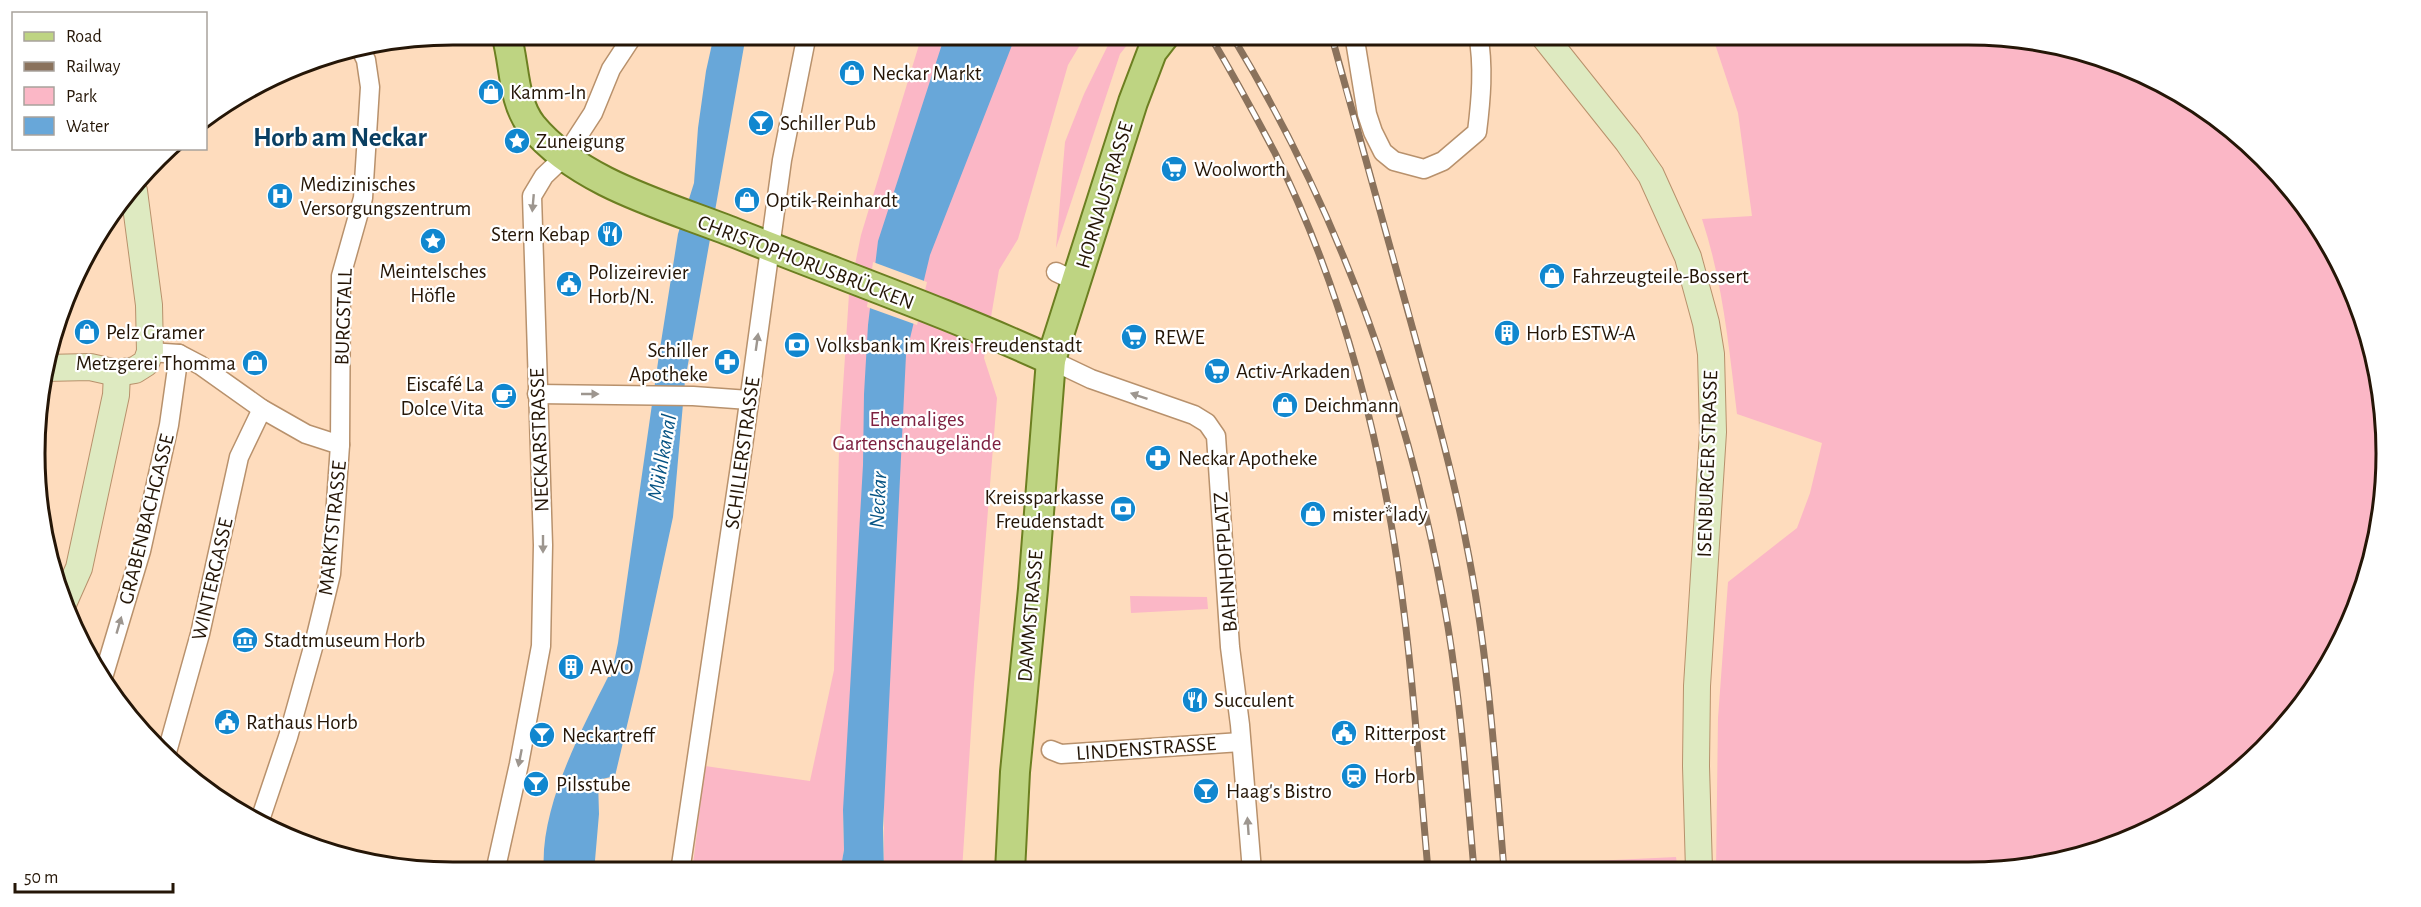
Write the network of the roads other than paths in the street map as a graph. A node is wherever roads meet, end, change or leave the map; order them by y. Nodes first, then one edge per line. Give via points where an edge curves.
1 (508, 45) edge
2 (627, 45) edge
3 (805, 45) edge
4 (1158, 45) edge
5 (1356, 45) edge
6 (1480, 45) edge
7 (1551, 45) edge
8 (364, 55) edge
9 (565, 156) junction
10 (135, 198) edge
11 (770, 248) junction
12 (150, 352) junction
13 (179, 354) junction
14 (1051, 360) junction
15 (54, 368) edge
16 (117, 373) junction
17 (537, 394) junction
18 (749, 400) junction
19 (262, 409) junction
20 (340, 445) junction
21 (69, 591) edge
22 (106, 667) edge
23 (1241, 742) junction
24 (169, 746) edge
25 (1056, 752) dead end
26 (262, 814) edge
27 (497, 862) edge
28 (681, 862) edge
29 (1010, 862) edge
30 (1251, 862) edge
31 (1699, 862) edge

1 - 9 main road via 523,109 531,125
2 - 9 street, NECKARSTRASSE via 611,69 593,113
3 - 11 street, SCHILLERSTRASSE via 782,160
4 - 14 main road, HORNAUSTRASSE via 1066,277
5 - 6 street via 1367,114 1376,141 1394,160 1424,169 1443,161 1477,132
7 - 31 street, ISENBURGER STRASSE via 1651,175 1688,257 1706,323 1713,432 1697,686
8 - 20 street, BURGSTALL via 370,87 363,198 341,276
9 - 11 main road, CHRISTOPHORUSBRÜCKEN via 576,166 641,198
9 -> 17 street, NECKARSTRASSE via 544,176 532,196
10 - 12 street via 149,305
11 - 14 main road, CHRISTOPHORUSBRÜCKEN
18 -> 11 street, SCHILLERSTRASSE
12 - 13 street, MARKTSTRASSE
12 - 16 street via 146,363 135,370
13 - 19 street, MARKTSTRASSE
22 -> 13 street, GRABENBACHGASSE via 144,537 170,425
23 -> 14 street, BAHNHOFPLATZ via 1216,436 1207,423 1194,415 1091,379
14 - 29 main road, DAMMSTRASSE
15 - 16 street via 90,367
16 - 21 street via 116,395 79,568
17 -> 18 street
17 -> 27 street, NECKARSTRASSE via 543,545 541,646
18 - 28 street, SCHILLERSTRASSE
19 - 20 street, MARKTSTRASSE via 306,434
19 - 24 street, WINTERGASSE via 239,457 200,634
20 - 26 street, MARKTSTRASSE via 331,573 288,737
23 - 25 street, LINDENSTRASSE
30 -> 23 street, BAHNHOFPLATZ

